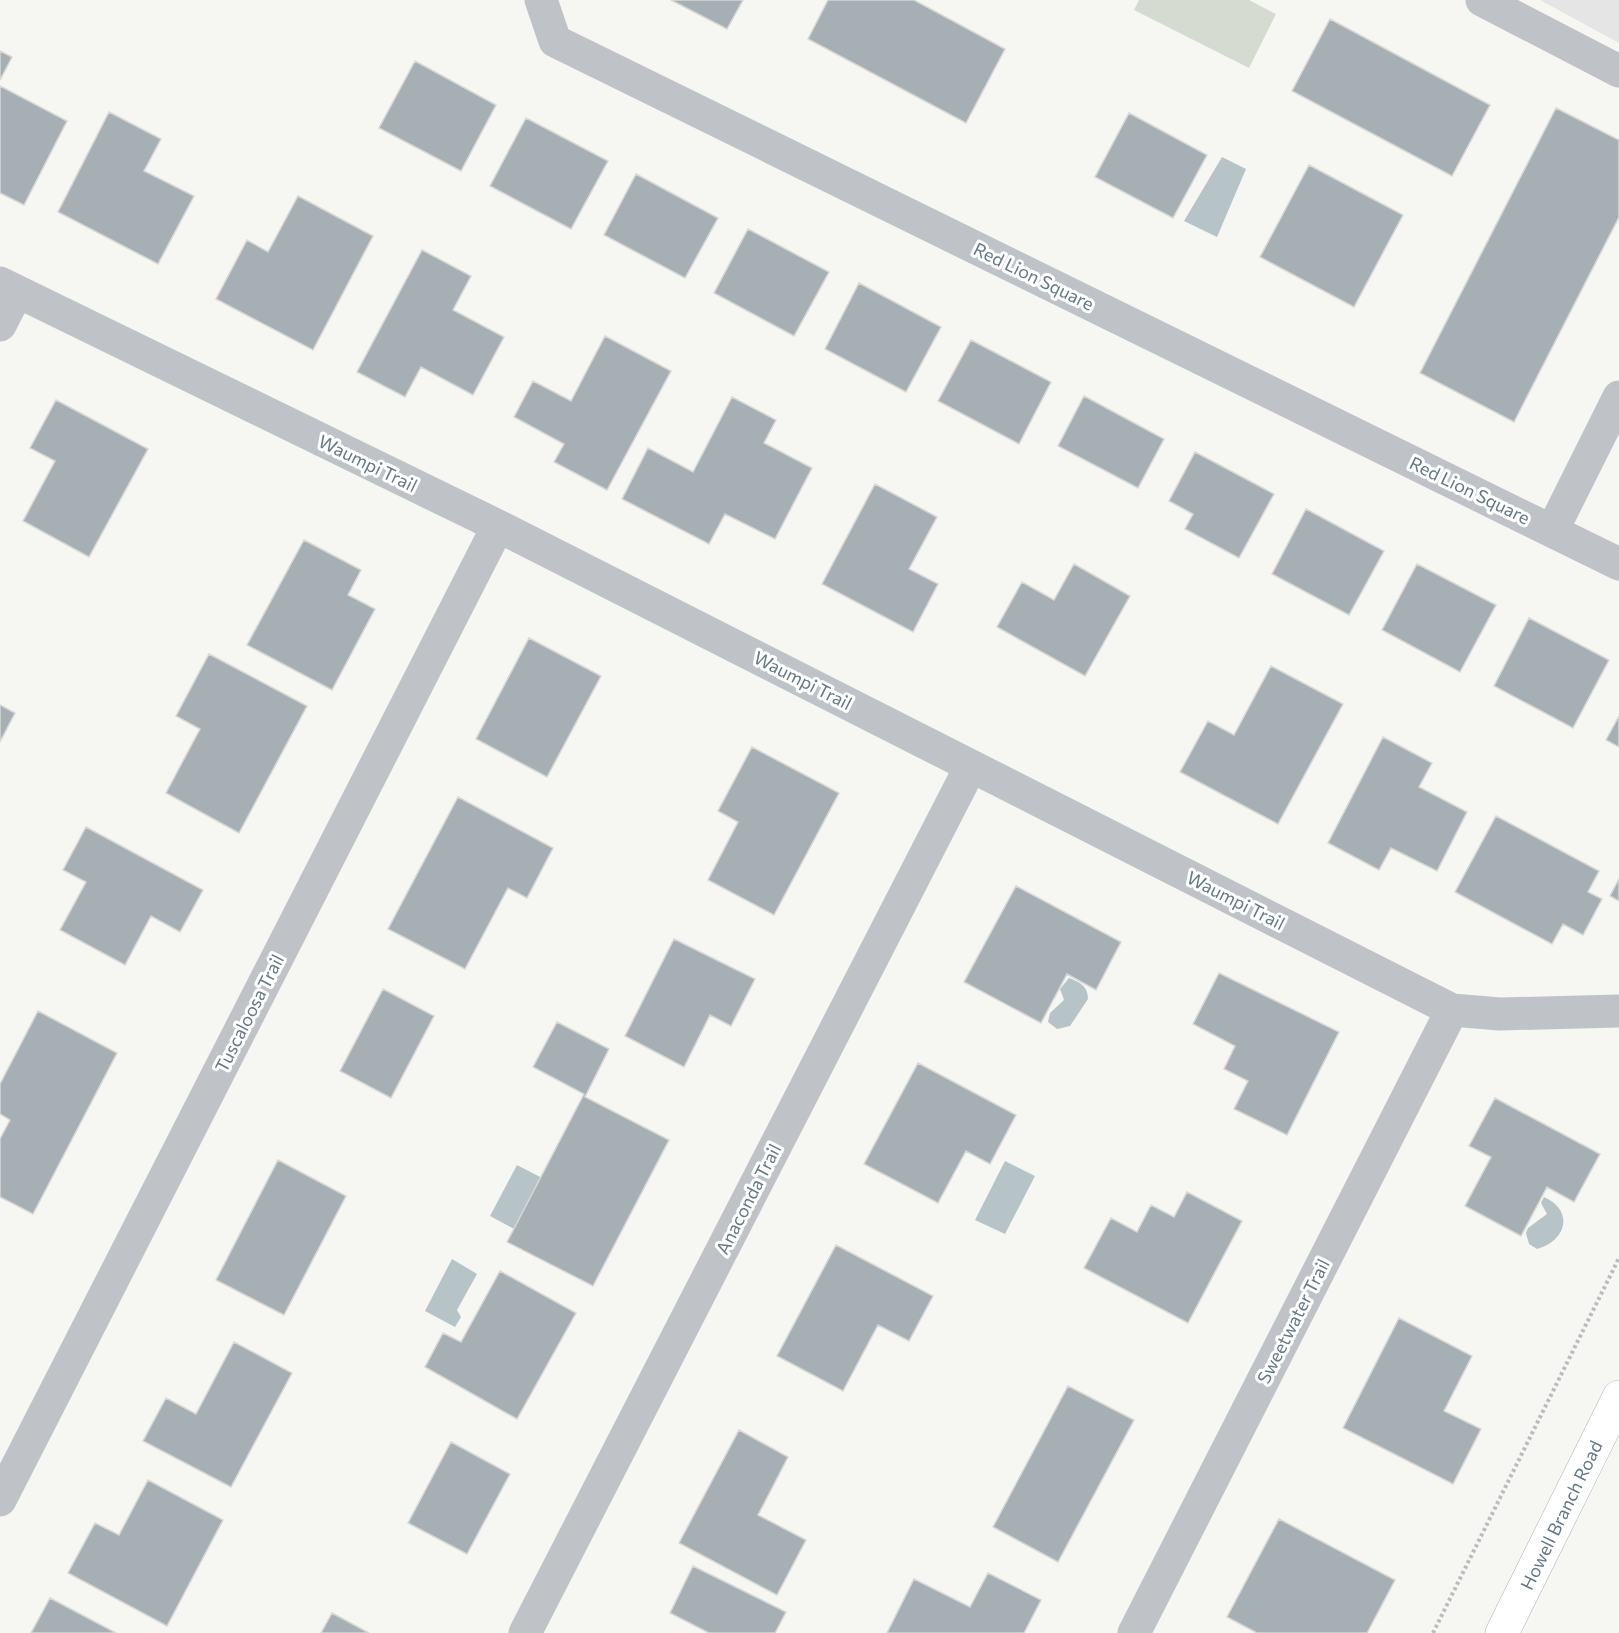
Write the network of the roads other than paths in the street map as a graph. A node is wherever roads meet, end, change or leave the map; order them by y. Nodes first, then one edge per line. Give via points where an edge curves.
1 (541, 0) edge
2 (1482, 0) edge
3 (1619, 71) edge
4 (9, 287) edge
5 (0, 325) edge
6 (1619, 397) edge
7 (498, 526) junction
8 (1552, 531) junction
9 (1619, 564) edge
10 (971, 766) junction
11 (1452, 1010) junction
12 (1619, 1011) edge
13 (1619, 1397) edge
14 (0, 1500) edge
15 (525, 1633) edge
16 (1134, 1633) edge
17 (1503, 1633) edge

1 - 8 street, Red Lion Square via 555,40
2 - 3 street
4 - 5 street
4 - 7 street, Waumpi Trail
6 - 8 street, Red Lion Square
7 - 10 street, Waumpi Trail
7 - 14 street, Tuscaloosa Trail
8 - 9 street, Red Lion Square
10 - 11 street, Waumpi Trail
10 - 15 street, Anaconda Trail
11 - 12 street, Waumpi Trail via 1500,1014
11 - 16 street, Sweetwater Trail
13 - 17 main road, Howell Branch Road

